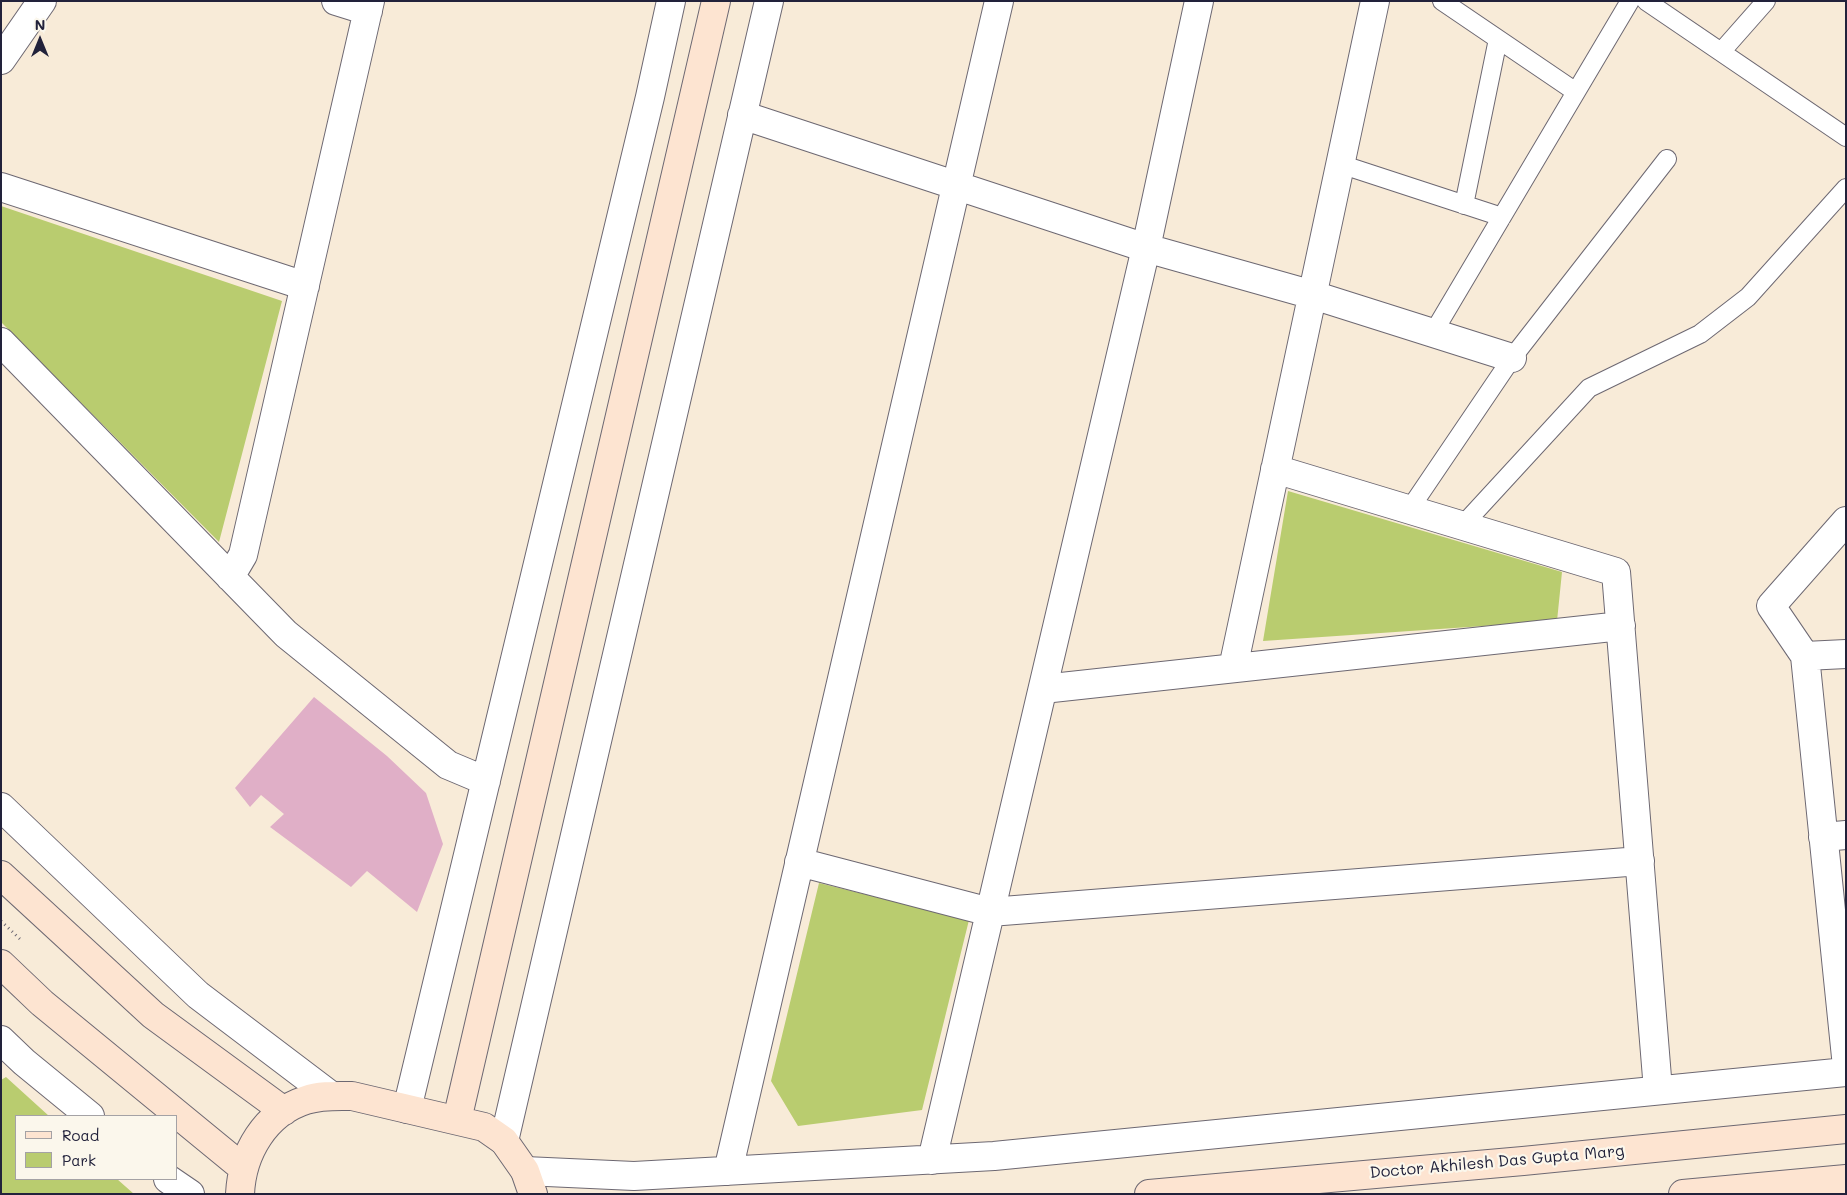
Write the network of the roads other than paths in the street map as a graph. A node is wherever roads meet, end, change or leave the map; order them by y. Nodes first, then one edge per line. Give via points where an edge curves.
1 (42, 1) edge
2 (336, 1) edge
3 (671, 1) edge
4 (716, 1) edge
5 (769, 1) edge
6 (999, 1) edge
7 (1199, 1) edge
8 (1375, 1) edge
9 (1442, 1) edge
10 (1630, 1) edge
11 (1646, 1) edge
12 (1766, 1) edge
13 (369, 6) edge
14 (1498, 39) junction
15 (1721, 52) junction
16 (1, 60) edge
17 (1576, 92) junction
18 (742, 115) junction
19 (1846, 137) edge
20 (1667, 159) dead end
21 (1340, 164) junction
22 (956, 185) junction
23 (1, 187) edge
24 (1846, 188) edge
25 (1464, 205) junction
26 (1502, 217) junction
27 (1146, 248) junction
28 (305, 286) junction
29 (1313, 295) junction
30 (1433, 333) junction
31 (1, 342) edge
32 (1512, 358) junction
33 (1276, 469) junction
34 (1409, 510) junction
35 (1846, 521) edge
36 (1462, 526) junction
37 (230, 577) junction
38 (1621, 626) junction
39 (1846, 654) edge
40 (1805, 656) junction
41 (1233, 668) junction
42 (1043, 689) junction
43 (486, 781) junction
44 (1, 807) edge
45 (1834, 836) edge
46 (1640, 861) junction
47 (800, 862) junction
48 (1, 874) edge
49 (990, 912) junction
50 (1, 964) edge
51 (6, 1050) edge
52 (1846, 1057) edge
53 (1846, 1072) edge
54 (1658, 1090) junction
55 (330, 1096) junction
56 (407, 1109) junction
57 (284, 1111) junction
58 (89, 1115) edge
59 (163, 1115) edge
60 (457, 1120) junction
61 (178, 1129) edge
62 (1846, 1129) edge
63 (504, 1141) junction
64 (932, 1160) junction
65 (728, 1171) junction
66 (1846, 1179) edge
67 (169, 1180) edge
68 (240, 1187) edge
69 (533, 1187) edge
70 (190, 1194) edge
71 (1149, 1194) edge
72 (1683, 1194) edge

1 - 16 street
2 - 13 street
3 - 43 street
4 - 60 street
5 - 18 street
6 - 22 street
7 - 27 street
8 - 21 street
9 - 14 lane
10 - 17 lane
11 - 15 lane
12 - 15 lane
13 - 28 street
14 - 17 lane
14 - 25 lane
15 - 19 lane
17 - 26 lane
18 - 22 street
18 - 63 street
20 - 32 lane
21 - 25 lane
21 - 29 street
22 - 27 street
22 - 47 street
23 - 28 street
24 - 36 lane via 1748,297 1700,334 1589,388
25 - 26 lane
26 - 30 lane
27 - 29 street
27 - 42 street
28 - 37 street via 243,555
29 - 30 street
29 - 33 street
30 - 32 street
31 - 37 street
32 - 34 lane
33 - 34 street
33 - 41 street
34 - 36 street
35 - 40 street via 1771,606
36 - 38 street via 1616,572
37 - 43 street via 286,634 448,765
38 - 41 street
38 - 46 street
39 - 40 street
40 - 45 street
41 - 42 street
42 - 49 street
43 - 56 street
44 - 55 street via 198,995
45 - 52 street
46 - 49 street
46 - 54 street
47 - 49 street
47 - 65 street
48 - 57 street via 153,1015
49 - 64 street
50 - 59 street
51 - 58 street
53 - 54 street
54 - 64 street
55 - 56 street via 352,1096
55 - 57 street via 306,1100
56 - 60 street
57 - 68 street via 268,1124 253,1144
60 - 63 street via 484,1127
61 - 68 street
62 - 71 street, Doctor Akhilesh Das Gupta Marg
63 - 69 street
64 - 65 street
65 - 69 street via 634,1176
66 - 72 street
67 - 70 street

